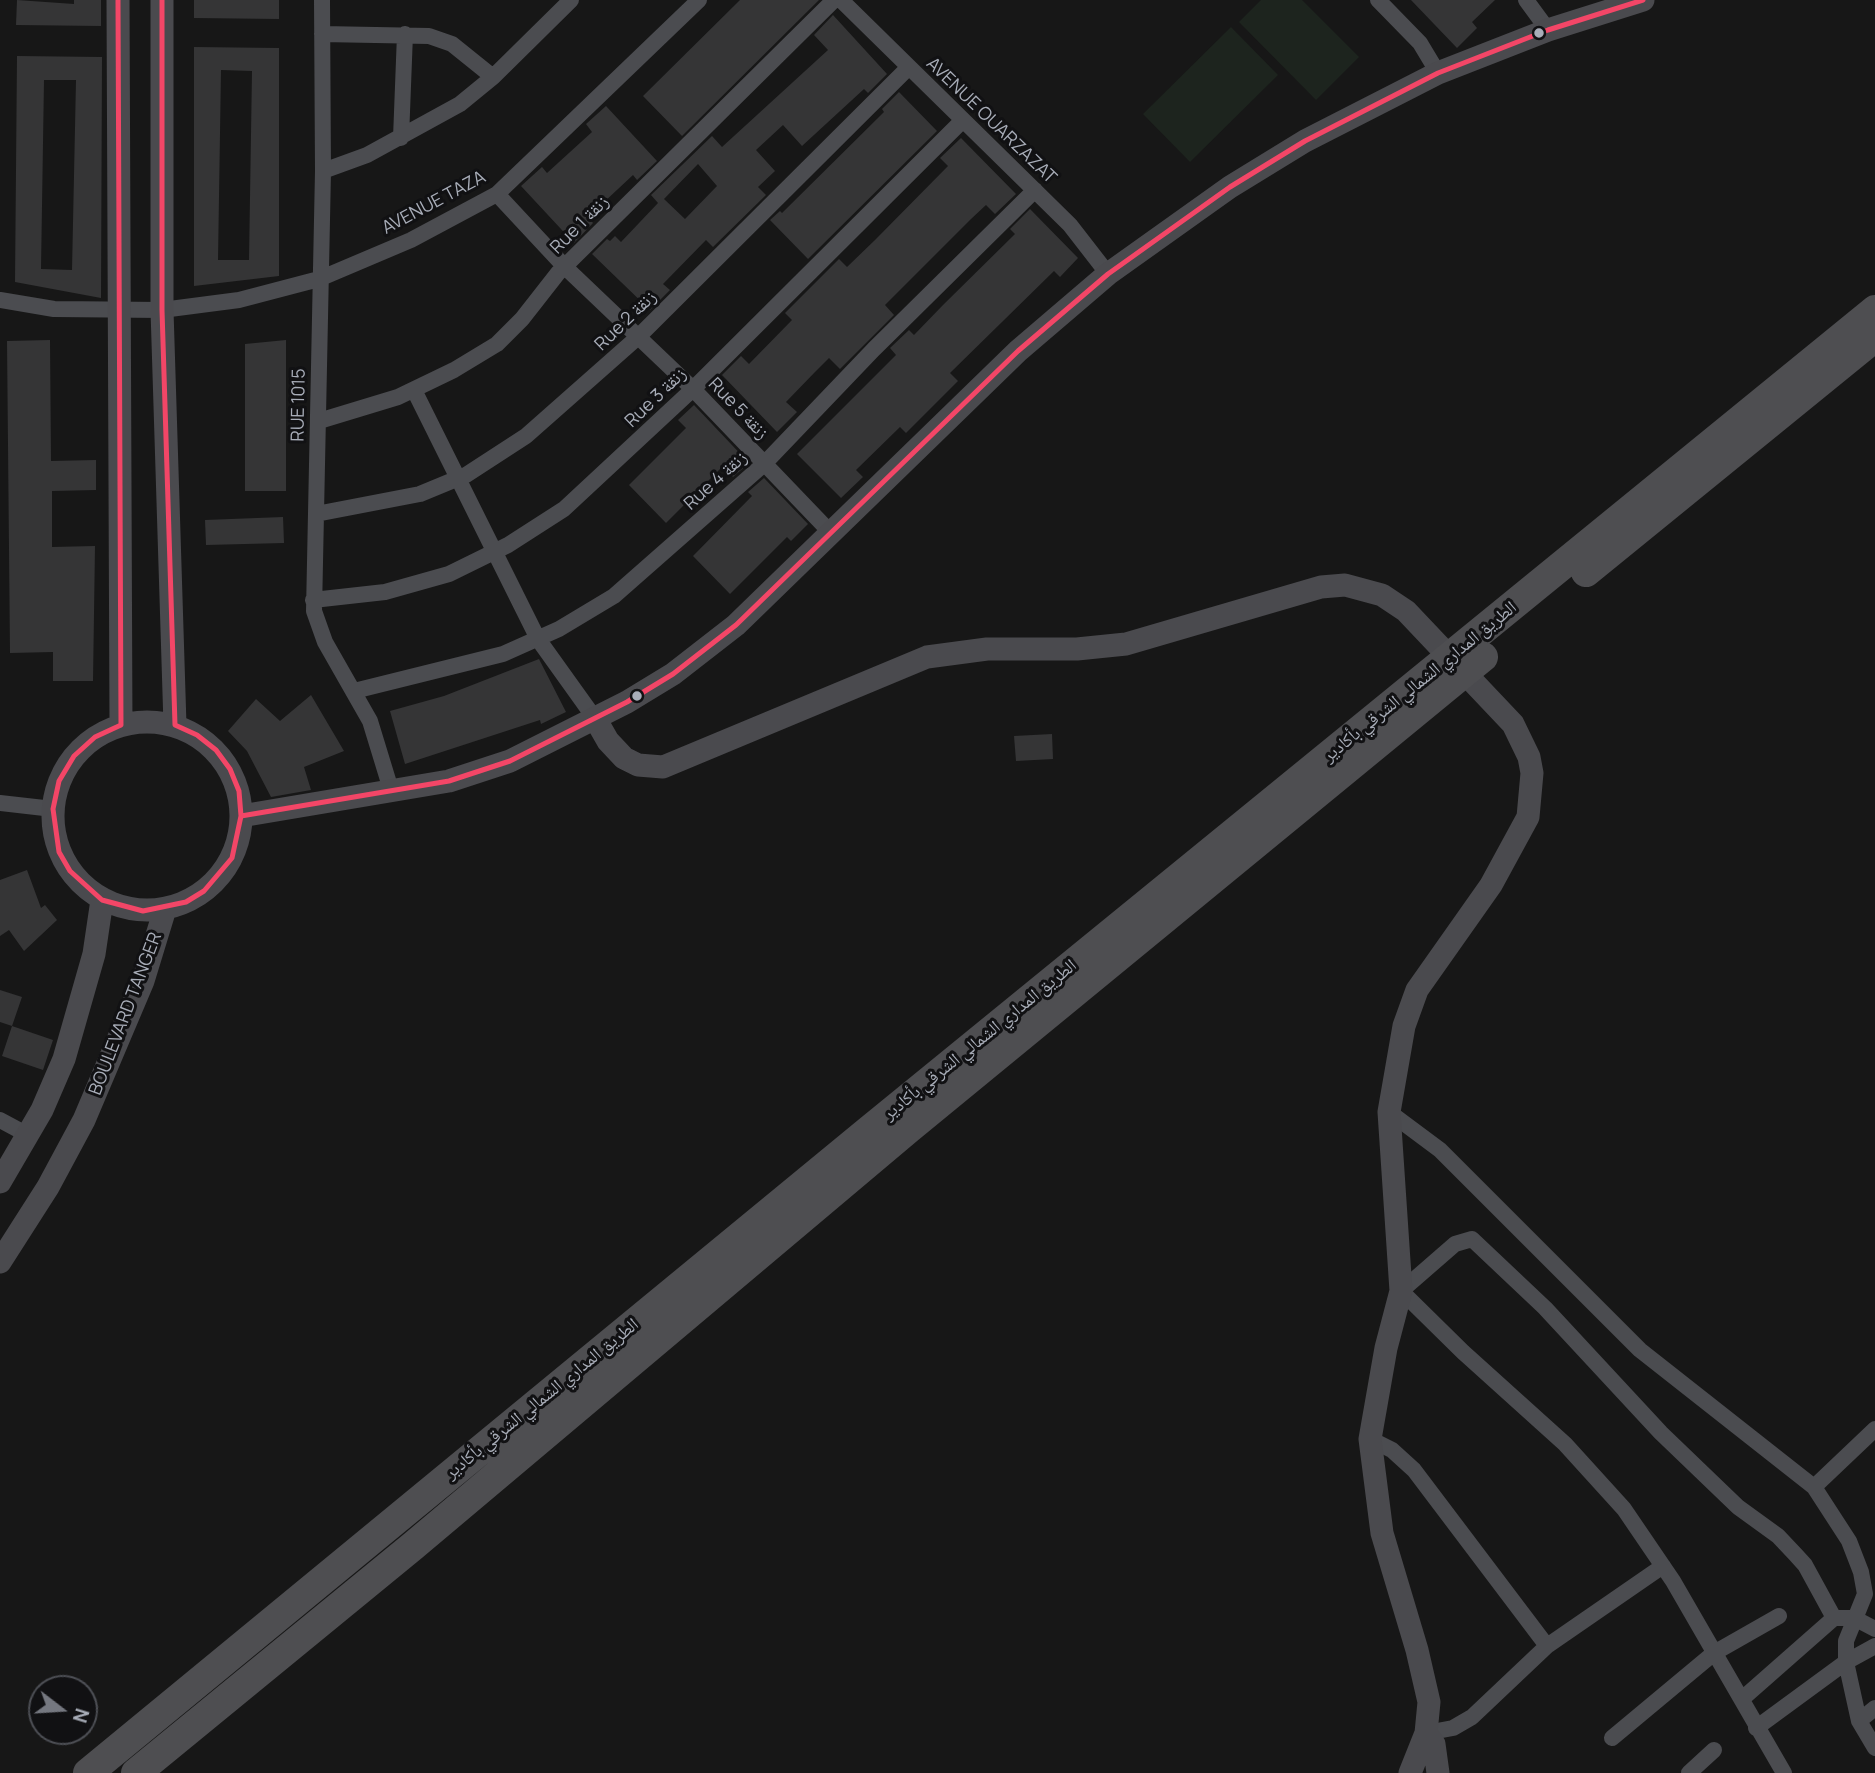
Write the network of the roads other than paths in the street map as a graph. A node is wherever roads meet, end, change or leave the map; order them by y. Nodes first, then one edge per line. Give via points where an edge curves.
1 (118, 0) edge
2 (162, 0) edge
3 (322, 0) edge
4 (699, 0) edge
5 (834, 0) edge
6 (841, 0) edge
7 (1378, 0) edge
8 (1526, 0) edge
9 (1643, 0) edge
10 (567, 1) edge
11 (1548, 30) junction
12 (323, 34) junction
13 (405, 34) junction
14 (909, 67) junction
15 (1438, 73) junction
16 (493, 77) junction
17 (963, 120) junction
18 (401, 138) junction
19 (323, 171) junction
20 (1035, 190) junction
21 (497, 194) junction
22 (565, 267) junction
23 (1108, 274) junction
24 (319, 279) junction
25 (0, 300) edge
26 (117, 310) junction
27 (162, 310) junction
28 (1875, 310) edge
29 (638, 337) junction
30 (1875, 337) edge
31 (414, 390) junction
32 (693, 390) junction
33 (319, 421) junction
34 (764, 464) junction
35 (458, 478) junction
36 (316, 514) junction
37 (832, 534) junction
38 (494, 553) junction
39 (313, 600) junction
40 (538, 639) junction
41 (354, 691) junction
42 (596, 720) junction
43 (121, 725) junction
44 (175, 725) junction
45 (392, 793) junction
46 (0, 803) edge
47 (53, 809) junction
48 (241, 816) junction
49 (102, 900) junction
50 (165, 909) junction
51 (1389, 1112) junction
52 (0, 1120) edge
53 (28, 1135) junction
54 (0, 1182) edge
55 (0, 1262) edge
56 (1401, 1291) junction
57 (1875, 1429) edge
58 (1370, 1440) junction
59 (1814, 1488) junction
60 (1663, 1566) junction
61 (1779, 1616) dead end
62 (1834, 1618) junction
63 (1854, 1618) junction
64 (1875, 1629) edge
65 (1547, 1646) junction
66 (1875, 1646) edge
67 (1714, 1653) junction
68 (1846, 1662) junction
69 (1742, 1699) junction
70 (1875, 1708) edge
71 (1859, 1721) junction
72 (1756, 1728) junction
73 (1426, 1733) junction
74 (1612, 1738) dead end
75 (1874, 1746) edge
76 (1714, 1750) dead end
77 (88, 1773) edge
78 (136, 1773) edge
79 (1410, 1773) edge
80 (1438, 1773) edge
81 (1689, 1773) edge
82 (1784, 1773) edge

1 - 26 street
2 - 27 street
3 - 12 street, RUE 1015
4 - 21 street, AVENUE TAZA
5 - 22 street, Rue 1 زنقة
6 - 14 street, AVENUE OUARZAZAT
7 - 15 street via 1420,43
8 - 11 street
9 - 11 street
10 - 16 street
11 - 15 street
12 - 13 street
12 - 19 street, RUE 1015
13 - 16 street via 452,44
13 - 18 street
14 - 17 street, AVENUE OUARZAZAT
14 - 29 street, Rue 2 زنقة
15 - 23 street via 1267,163
16 - 18 street via 460,104
17 - 20 street, AVENUE OUARZAZAT
17 - 32 street, Rue 3 زنقة
18 - 19 street
19 - 24 street, RUE 1015
20 - 23 street, AVENUE OUARZAZAT
20 - 34 street, Rue 4 زنقة
21 - 22 street, Rue 5 زنقة
21 - 24 street, AVENUE TAZA via 441,226
22 - 29 street, Rue 5 زنقة
22 - 31 street, Rue 1 زنقة via 497,344
23 - 37 street via 1018,351
24 - 27 street, AVENUE TAZA via 267,295
24 - 33 street, RUE 1015
25 - 26 street, AVENUE TAZA via 54,309
26 - 27 street, AVENUE TAZA
26 - 43 street
27 - 44 street
28 - 77 highway, الطريق المداري الشمالي الشرقي بأكادير
29 - 32 street, Rue 5 زنقة
29 - 35 street, Rue 2 زنقة via 526,436
30 - 78 highway, الطريق المداري الشمالي الشرقي بأكادير via 908,1129 414,1546
31 - 33 street, Rue 1 زنقة
31 - 35 street
32 - 34 street, Rue 5 زنقة
32 - 38 street, Rue 3 زنقة via 580,496
33 - 36 street, RUE 1015
34 - 37 street, Rue 5 زنقة
34 - 40 street, Rue 4 زنقة via 639,576 587,613
35 - 36 street, Rue 2 زنقة via 396,501
35 - 38 street
36 - 39 street, RUE 1015
37 - 42 street via 715,643 662,682
38 - 39 street, Rue 3 زنقة via 417,584
38 - 40 street
39 - 41 street, RUE 1015 via 320,632
40 - 41 street, Rue 4 زنقة via 473,663
40 - 42 street
41 - 45 street, RUE 1015 via 377,739
42 - 45 street via 480,772
42 - 51 street via 624,758 646,767 663,767 927,657 987,649 1126,644 1333,585 1356,586 1382,595 1406,611 1513,724 1528,757 1532,789 1528,817 1491,885 1418,990 1404,1026
43 - 44 street via 148,721
43 - 47 street via 95,737 74,756 59,781
44 - 48 street via 197,734 230,769 239,791
45 - 48 street
46 - 47 street
47 - 49 street via 59,852 70,871
48 - 50 street via 232,858 220,876 186,902
49 - 50 street via 144,911
49 - 53 street via 81,1007 64,1059
50 - 55 street, BOULEVARD TANGER via 125,1028 85,1120
51 - 56 street
51 - 59 street via 1440,1150 1640,1350
52 - 53 street
53 - 54 street
56 - 58 street
56 - 60 street via 1583,1462 1636,1524
56 - 62 street via 1455,1244 1472,1239 1558,1322 1679,1451 1738,1507 1778,1536 1805,1565
57 - 59 street
58 - 65 street via 1392,1450 1414,1470
58 - 73 street via 1382,1533 1429,1702
59 - 63 street via 1849,1541 1861,1572 1865,1594
60 - 65 street
60 - 67 street
61 - 67 street
62 - 63 street
62 - 69 street
63 - 64 street
63 - 68 street via 1846,1641
65 - 73 street via 1472,1717 1453,1728
66 - 68 street
67 - 69 street
67 - 74 street
68 - 71 street
68 - 72 street
69 - 72 street
70 - 71 street
71 - 75 street
72 - 82 street
73 - 79 street
73 - 80 street via 1434,1744
76 - 81 street

